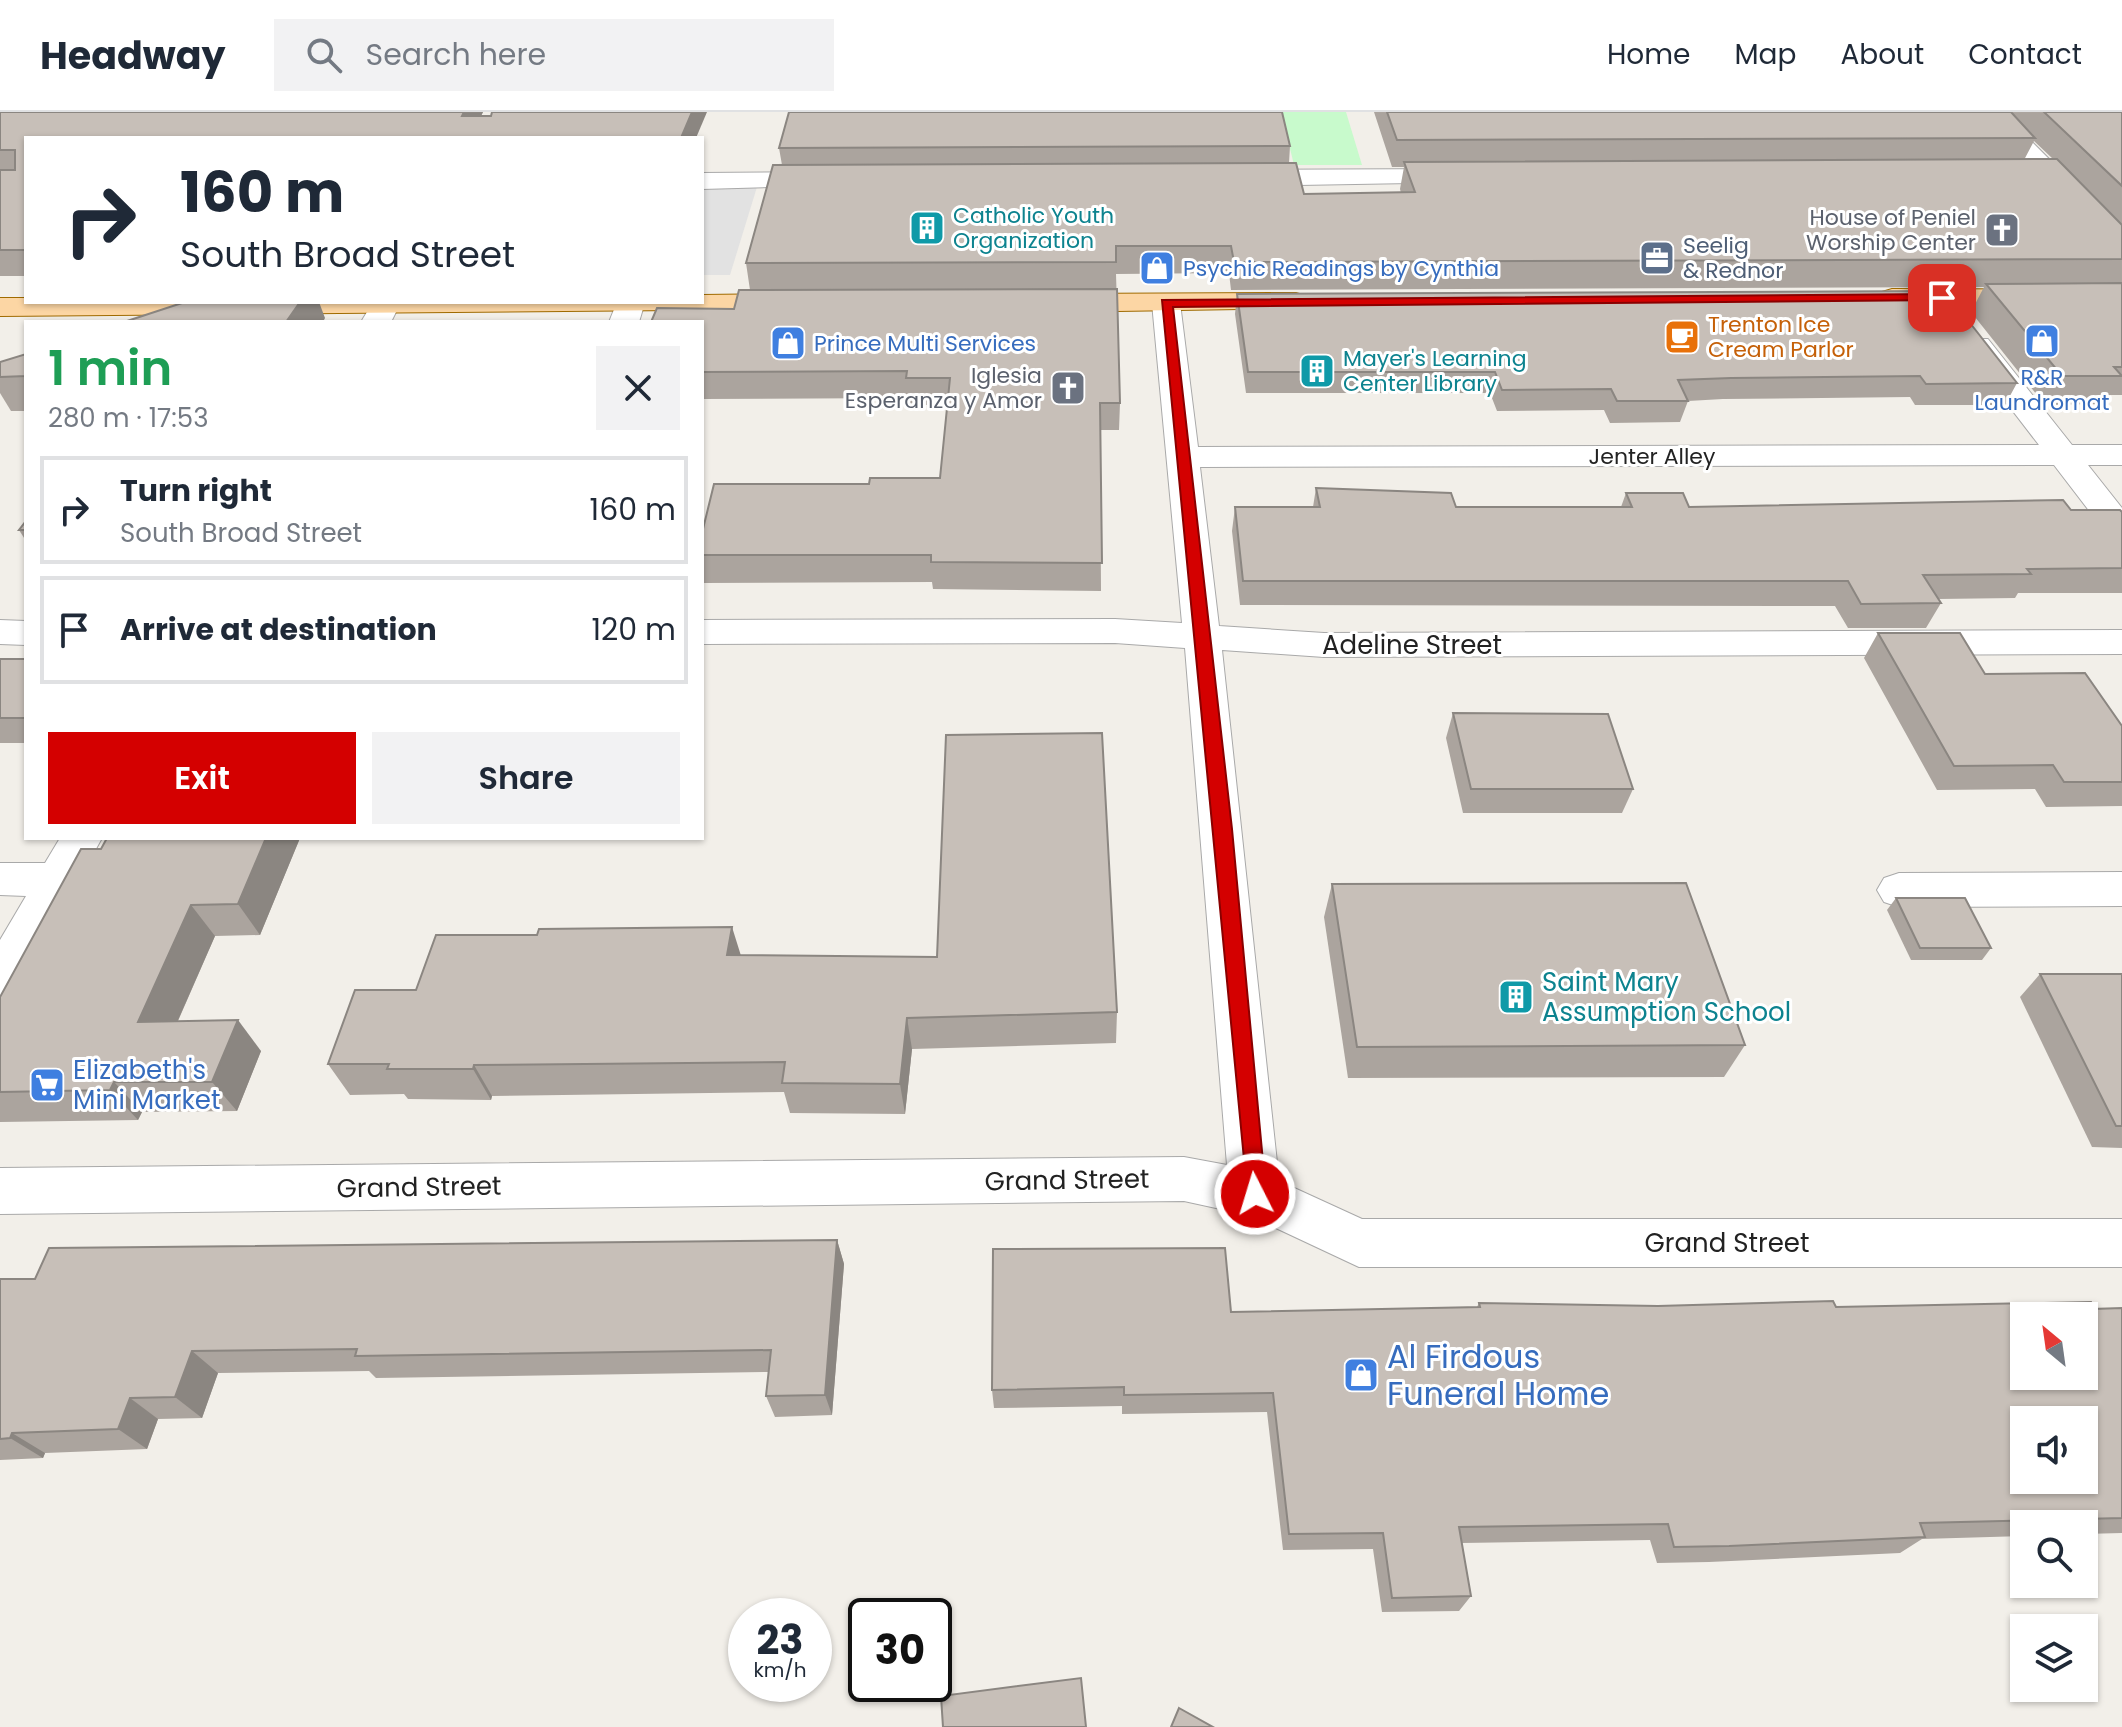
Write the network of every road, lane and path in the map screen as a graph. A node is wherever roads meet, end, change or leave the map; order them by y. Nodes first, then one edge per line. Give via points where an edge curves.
1 (1989, 112) edge
2 (2022, 175) edge
3 (2050, 175) junction
4 (1486, 177) edge
5 (1218, 178) edge
6 (857, 180) edge
7 (704, 181) edge
8 (2122, 248) edge
9 (1863, 298) edge
10 (1942, 298) junction
11 (2122, 299) edge
12 (1325, 302) edge
13 (822, 303) edge
14 (1025, 303) edge
15 (1166, 303) junction
16 (284, 304) edge
17 (431, 304) edge
18 (182, 306) junction
19 (0, 307) edge
20 (627, 313) edge
21 (142, 320) edge
22 (2122, 455) edge
23 (2064, 456) junction
24 (1182, 457) junction
25 (2122, 531) edge
26 (0, 632) edge
27 (704, 632) edge
28 (24, 633) edge
29 (1202, 638) junction
30 (2122, 642) edge
31 (80, 840) edge
32 (0, 879) edge
33 (56, 880) junction
34 (2122, 889) edge
35 (1899, 890) dead end
36 (0, 980) edge
37 (0, 1191) edge
38 (1255, 1194) junction
39 (2122, 1243) edge

1 - 3 street
2 - 3 street
3 - 8 street
4 - 5 street
6 - 7 street
9 - 10 main road
10 - 11 main road
10 - 23 street
12 - 15 main road
13 - 20 main road
14 - 15 main road
15 - 24 street
16 - 18 main road
17 - 20 main road
18 - 19 main road
18 - 21 street
22 - 23 street, Jenter Alley
23 - 24 street, Jenter Alley
23 - 25 street
24 - 29 street
26 - 28 street
27 - 29 street, Adeline Street via 1115,631
29 - 30 street, Adeline Street via 1324,645
29 - 38 street
31 - 33 street
32 - 33 street
33 - 36 street
34 - 35 street
37 - 38 street, Grand Street via 1184,1179
38 - 39 street, Grand Street via 1359,1243

